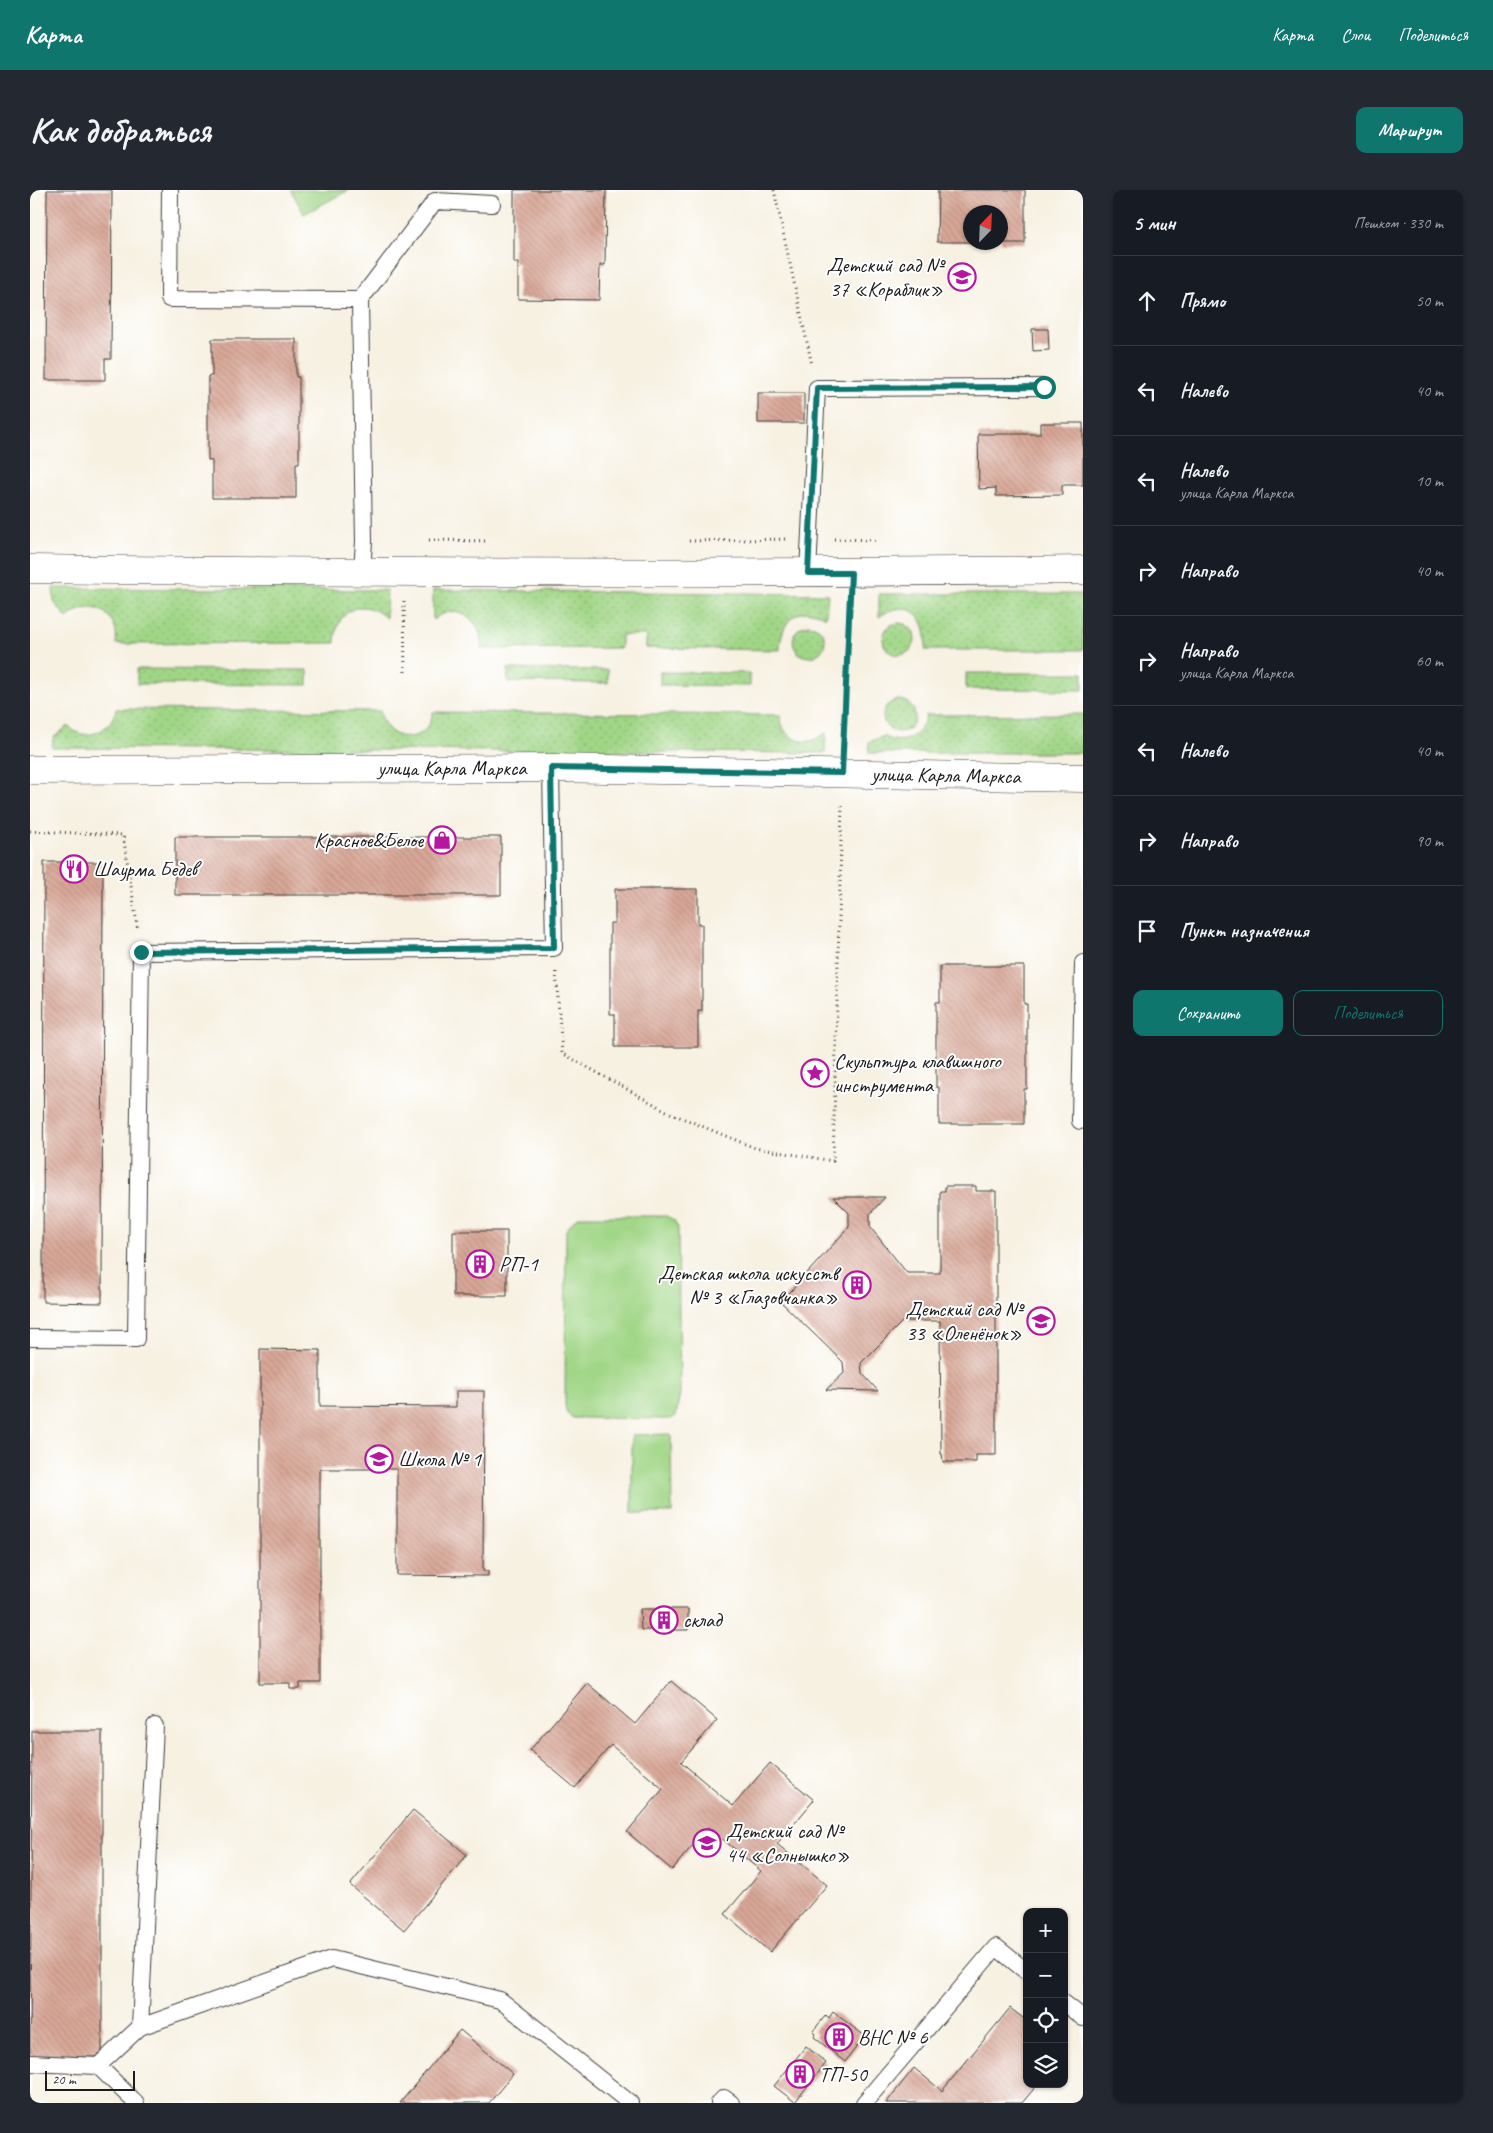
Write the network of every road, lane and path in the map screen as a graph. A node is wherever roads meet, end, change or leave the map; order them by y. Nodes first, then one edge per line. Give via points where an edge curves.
1 (170, 190) edge
2 (774, 190) edge
3 (492, 204) dead end
4 (360, 300) junction
5 (1044, 387) dead end
6 (817, 388) junction
7 (30, 569) edge
8 (1083, 570) edge
9 (362, 572) junction
10 (404, 572) junction
11 (808, 573) junction
12 (851, 573) junction
13 (405, 673) dead end
14 (551, 768) junction
15 (30, 770) edge
16 (842, 773) junction
17 (1083, 778) edge
18 (30, 831) edge
19 (554, 948) junction
20 (141, 952) junction
21 (1083, 963) edge
22 (1080, 1121) dead end
23 (30, 1338) edge
24 (156, 1726) dead end
25 (1023, 1969) edge
26 (1068, 2006) edge
27 (1083, 2018) edge
28 (140, 2027) junction
29 (30, 2063) edge
30 (98, 2066) junction
31 (136, 2103) edge
32 (630, 2103) edge
33 (719, 2103) edge
34 (731, 2103) edge
35 (864, 2103) edge

1 - 4 lane via 169,299
2 - 6 path
3 - 4 lane via 434,201
4 - 9 lane
5 - 6 lane
6 - 11 lane
7 - 9 street
8 - 12 street
9 - 10 street
10 - 11 street
10 - 13 path
11 - 12 street
12 - 16 path
14 - 15 street, улица Карла Маркса
14 - 16 street, улица Карла Маркса
14 - 19 lane
16 - 17 street, улица Карла Маркса
16 - 19 path via 833,1161 755,1148 670,1113 562,1053
18 - 20 path via 122,835
19 - 20 lane
20 - 23 lane via 136,1339
21 - 22 lane
24 - 28 lane
25 - 35 lane via 996,1947
26 - 27 lane
28 - 30 lane
28 - 32 lane via 332,1959 500,2000
29 - 30 lane
30 - 31 lane
33 - 34 lane via 724,2098

